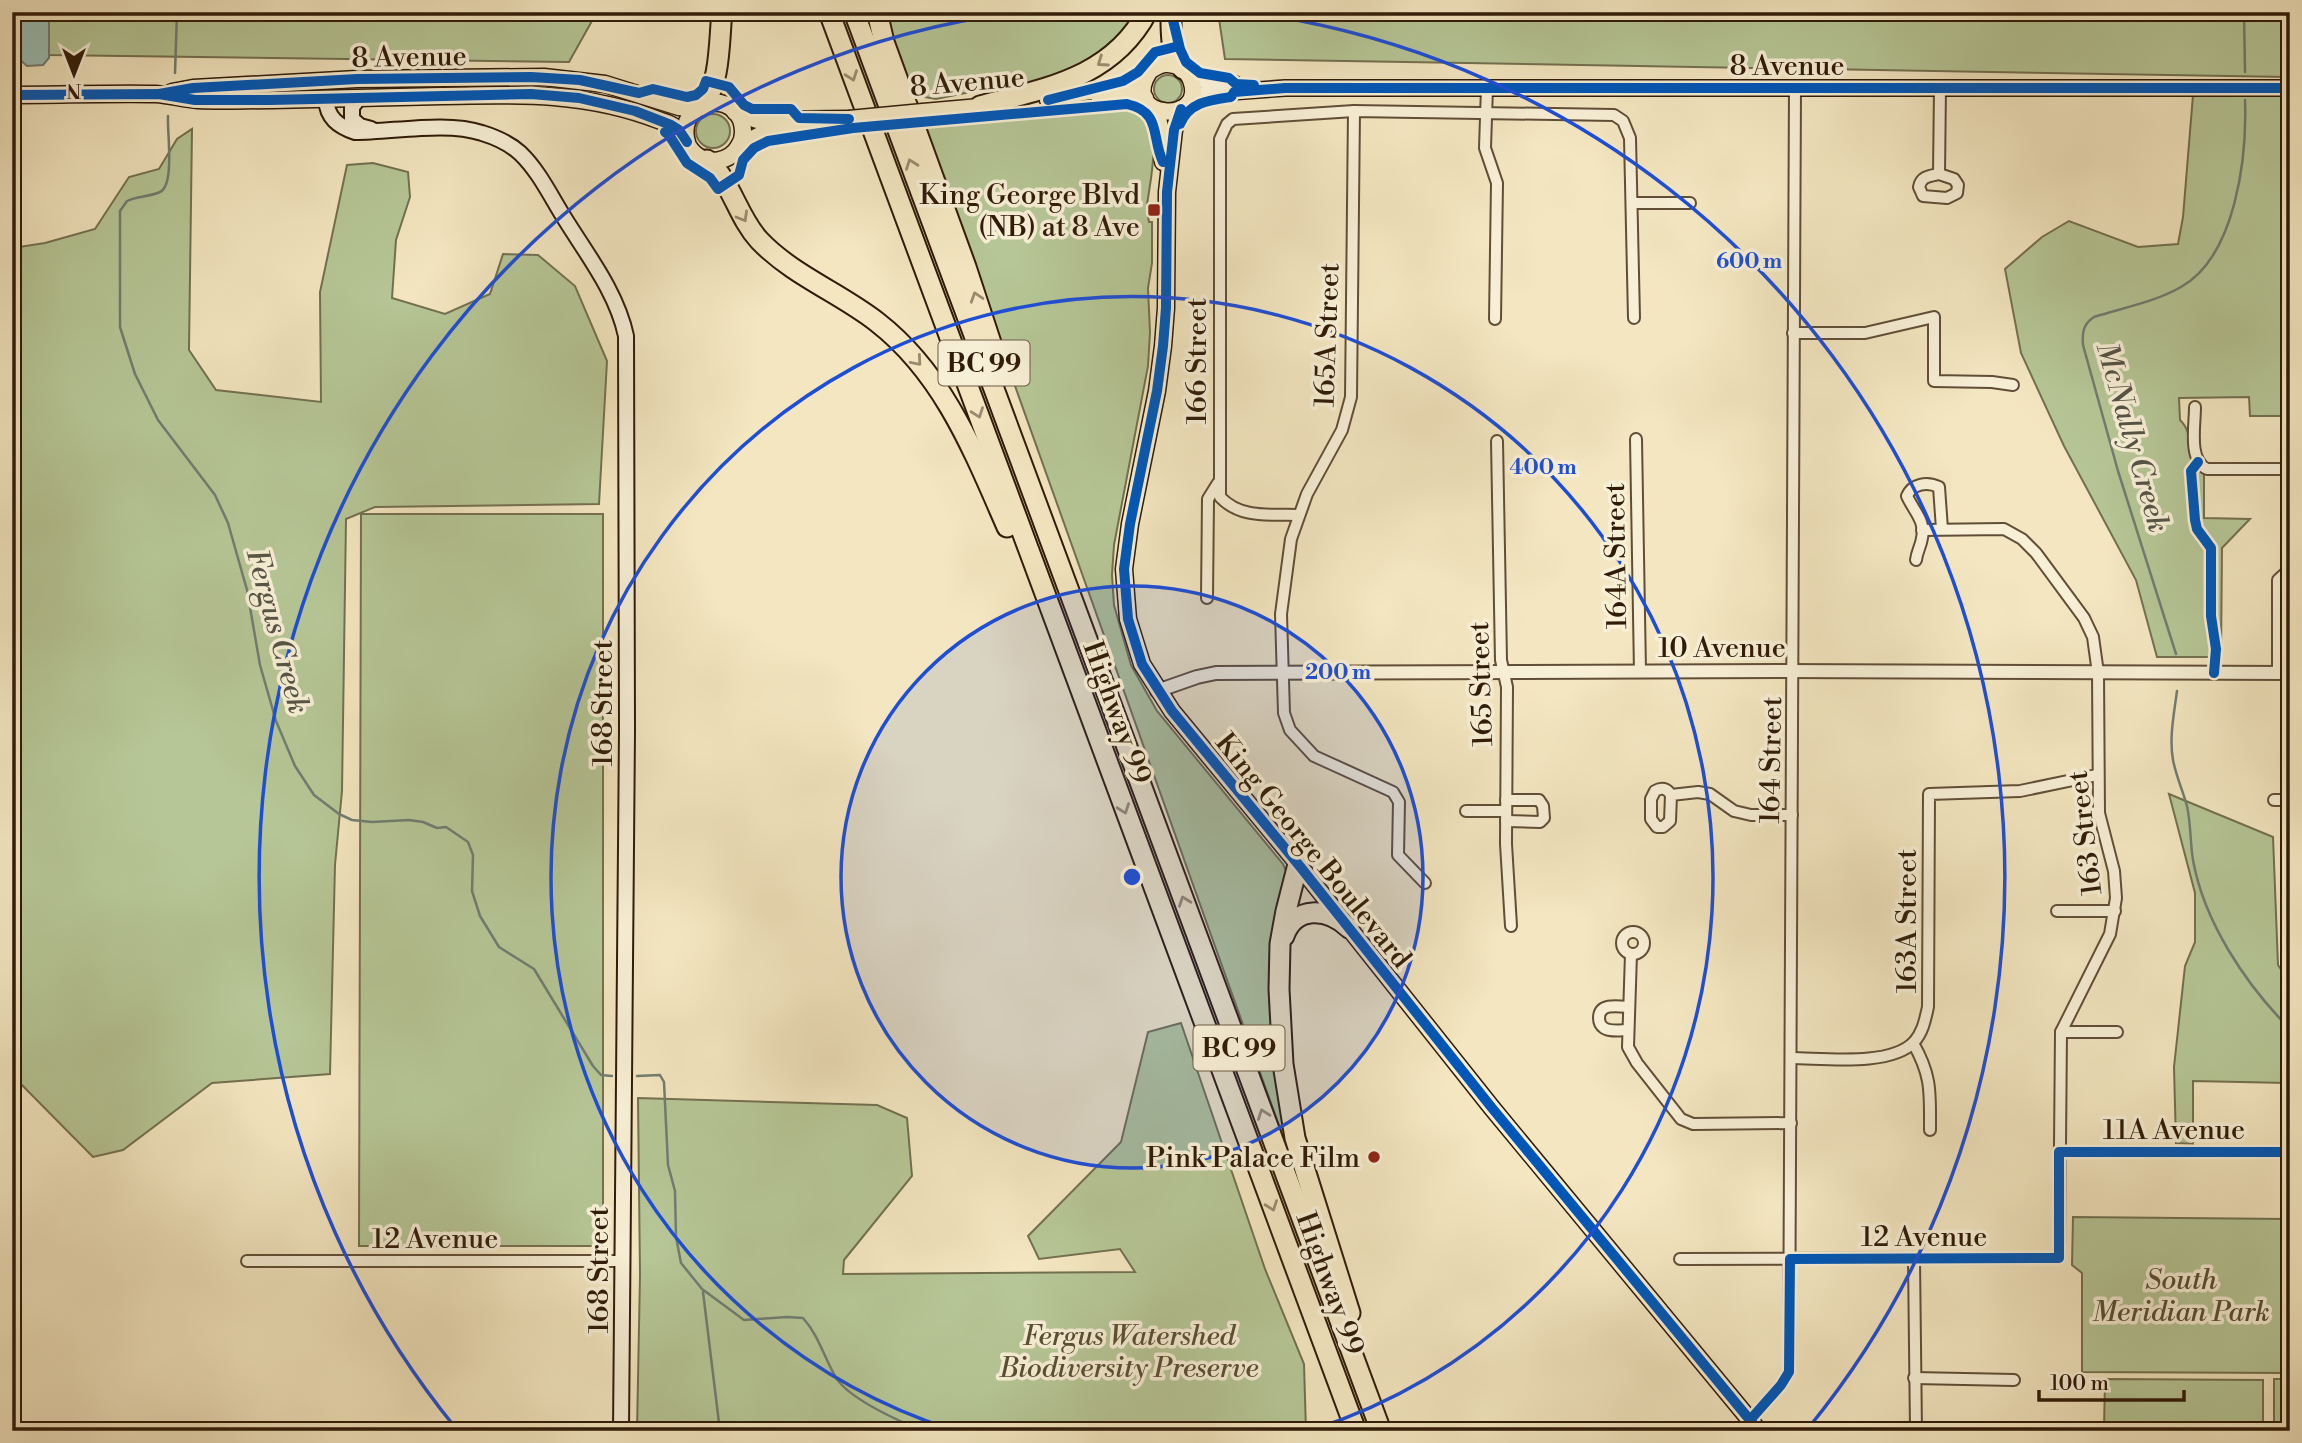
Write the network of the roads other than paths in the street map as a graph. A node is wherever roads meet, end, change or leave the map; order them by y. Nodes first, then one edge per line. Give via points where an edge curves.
1 (722, 12) edge
2 (829, 12) edge
3 (854, 12) edge
4 (877, 12) edge
5 (1147, 12) edge
6 (1171, 12) edge
7 (1185, 71) junction
8 (1149, 72) junction
9 (514, 77) junction
10 (1487, 87) junction
11 (1795, 87) junction
12 (1940, 87) junction
13 (1285, 88) junction
14 (2290, 88) edge
15 (159, 94) junction
16 (12, 95) edge
17 (359, 98) junction
18 (1145, 98) junction
19 (327, 99) junction
20 (1048, 100) junction
21 (981, 106) junction
22 (699, 107) junction
23 (1183, 107) junction
24 (1156, 110) junction
25 (1354, 111) junction
26 (735, 112) junction
27 (1486, 114) junction
28 (849, 119) junction
29 (379, 132) junction
30 (687, 142) junction
31 (739, 146) junction
32 (707, 160) junction
33 (1939, 174) dead end
34 (1167, 192) junction
35 (1633, 203) junction
36 (1690, 203) dead end
37 (1634, 318) dead end
38 (1495, 319) dead end
39 (1793, 333) junction
40 (2013, 385) dead end
41 (2195, 407) dead end
42 (1636, 439) dead end
43 (1497, 441) dead end
44 (2290, 469) edge
45 (1218, 483) junction
46 (1298, 515) junction
47 (1942, 529) junction
48 (1922, 530) junction
49 (1916, 560) dead end
50 (2290, 569) edge
51 (1207, 598) dead end
52 (1096, 665) junction
53 (1794, 671) junction
54 (1504, 672) junction
55 (1640, 672) junction
56 (1281, 673) junction
57 (2098, 673) junction
58 (2284, 673) edge
59 (1157, 691) junction
60 (1101, 745) junction
61 (2098, 775) junction
62 (1671, 795) dead end
63 (2274, 800) dead end
64 (2290, 800) edge
65 (1466, 811) dead end
66 (1506, 811) junction
67 (1792, 815) junction
68 (1298, 864) junction
69 (1425, 883) dead end
70 (2057, 911) dead end
71 (2115, 911) junction
72 (1511, 926) dead end
73 (1349, 928) junction
74 (1630, 954) dead end
75 (1279, 961) junction
76 (1628, 1006) junction
77 (1628, 1030) junction
78 (2061, 1032) junction
79 (2117, 1032) dead end
80 (1913, 1043) junction
81 (1791, 1058) junction
82 (1791, 1123) junction
83 (1930, 1130) dead end
84 (2059, 1152) junction
85 (2290, 1152) edge
86 (1914, 1258) junction
87 (2059, 1258) joint
88 (1680, 1259) dead end
89 (1790, 1259) junction
90 (247, 1261) dead end
91 (623, 1261) junction
92 (1914, 1378) junction
93 (2014, 1380) dead end
94 (1754, 1425) edge
95 (621, 1431) edge
96 (1356, 1431) edge
97 (1384, 1431) edge
98 (1916, 1431) edge

1 - 22 highway via 713,88
2 -> 60 highway, Highway 99 / BC 99
52 -> 3 highway, Highway 99 / BC 99
52 -> 4 highway via 975,293
5 -> 21 highway via 1129,40 1088,72
6 - 7 highway via 1174,58
7 - 8 main road via 1162,64
7 - 13 main road, 8 Avenue via 1210,82
7 - 23 main road via 1192,86
8 - 18 main road via 1143,85
8 - 20 main road, 8 Avenue via 1124,86
9 - 15 main road, 8 Avenue via 276,83
9 - 19 main road via 495,85 355,87
9 - 22 main road, 8 Avenue via 598,83 683,108
10 - 11 main road, 8 Avenue
10 - 13 main road, 8 Avenue
10 - 27 street
11 - 12 main road, 8 Avenue
11 - 39 street, 164 Street
12 - 14 main road, 8 Avenue
12 - 33 street
13 - 23 main road, 8 Avenue via 1203,94
15 - 16 main road, 8 Avenue
15 - 19 main road, 8 Avenue via 195,100
17 - 19 main road, 8 Avenue
17 - 29 main road via 352,107 352,119
17 - 30 main road, 8 Avenue via 531,93 579,98 668,123
18 - 20 main road, 8 Avenue
18 - 24 main road
19 - 29 main road, 168 Street via 331,118 342,128
20 - 21 main road, 8 Avenue
21 - 28 main road, 8 Avenue, bridge
22 - 26 main road via 720,104
22 - 30 main road via 685,125
23 - 24 main road via 1169,113
23 - 34 main road, King George Boulevard via 1174,130
24 - 34 main road, King George Boulevard
25 - 27 street
25 - 45 street, 166 Street via 1242,117 1227,124 1220,139
25 - 46 street, 165A Street via 1351,397 1342,430
26 - 28 main road, 8 Avenue via 757,120
26 - 31 main road via 743,128
27 - 35 street via 1614,115 1623,121 1630,138
27 - 38 street via 1485,148 1497,183
28 - 31 main road, 8 Avenue via 765,133
29 - 91 main road, 168 Street via 457,128 492,136 520,153 615,300 626,337
30 - 32 main road via 694,154
31 - 32 main road via 727,158
32 -> 60 highway via 725,180 759,240 877,322 908,350 943,394 989,485
34 - 59 main road, King George Boulevard via 1163,346 1124,569 1134,643
35 - 36 street
35 - 37 street
39 - 40 street via 1865,333 1934,317 1934,381
39 - 53 street, 164 Street
41 - 44 street via 2200,466
42 - 55 street, 164A Street
43 - 54 street, 165 Street
45 - 46 street via 1220,497 1230,508 1250,514
45 - 51 street, 166 Street via 1208,499
46 - 56 street, 165A Street via 1283,595
47 - 48 street, 163 Street
47 - 48 street via 1939,487 1916,485 1907,496 1919,513
47 - 57 street, 163 Street via 2004,529 2027,543 2087,622
48 - 49 street
50 - 58 street via 2278,580
97 -> 52 highway, Highway 99 / BC 99
53 - 55 street, 10 Avenue
53 - 57 street, 10 Avenue
53 - 67 street, 164 Street
54 - 55 street, 10 Avenue
54 - 56 street, 10 Avenue
54 - 66 street, 165 Street
56 - 59 street, 10 Avenue via 1216,673
56 - 69 street, 165A Street via 1285,722 1314,756 1393,792 1399,802 1398,855
57 - 58 street, 10 Avenue
57 - 61 street, 163 Street
59 - 68 main road, King George Boulevard
60 -> 96 highway, Highway 99 / BC 99
61 - 71 street, 163 Street via 2099,813 2114,871
61 - 80 street, 163A Street via 2020,790 1929,794 1928,1007 1924,1027
62 - 67 street via 1698,792 1710,794 1734,811
63 - 64 street
65 - 66 street
66 - 72 street, 165 Street
67 - 81 street, 164 Street
68 - 73 main road, King George Boulevard
68 - 75 highway
70 - 71 street
71 - 78 street, 163 Street via 2101,955
73 - 75 highway via 1327,914 1302,914 1286,931
73 - 94 main road, King George Boulevard
74 - 76 street
75 - 97 highway via 1283,1064 1295,1138
76 - 77 street
76 - 77 street via 1608,1007 1599,1018 1607,1030
77 - 82 street via 1628,1047 1637,1063 1681,1119 1693,1124
78 - 79 street
78 - 84 street, 163 Street
80 - 81 street via 1897,1054 1877,1058
80 - 83 street via 1929,1077
81 - 82 street, 164 Street
82 - 89 street, 164 Street
84 - 85 street, 11A Avenue
84 - 87 street, 163 Street
86 - 87 street, 12 Avenue
86 - 89 street, 12 Avenue
86 - 92 street
88 - 89 street, 12 Avenue
89 - 94 street, 164 Street via 1789,1372
90 - 91 street, 12 Avenue
91 - 95 main road, 168 Street
92 - 93 street
92 - 98 street

